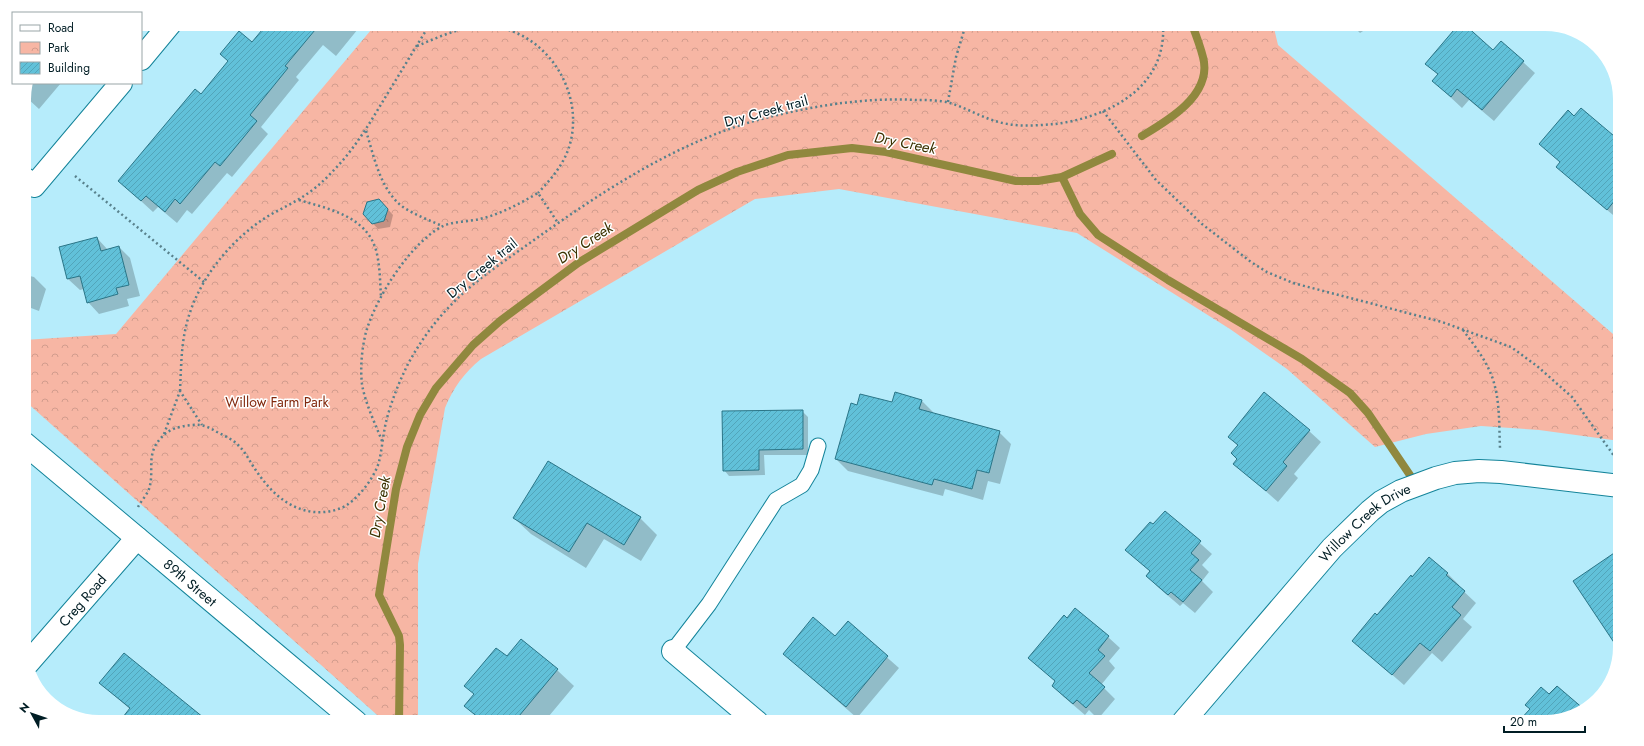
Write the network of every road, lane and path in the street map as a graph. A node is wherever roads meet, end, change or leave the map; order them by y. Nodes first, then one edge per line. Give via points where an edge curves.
1 (164, 31) edge
2 (426, 31) edge
3 (454, 31) edge
4 (508, 31) edge
5 (964, 31) edge
6 (1163, 31) edge
7 (416, 46) junction
8 (142, 58) edge
9 (120, 84) edge
10 (948, 102) junction
11 (1103, 111) junction
12 (366, 131) junction
13 (56, 160) junction
14 (31, 184) edge
15 (538, 193) junction
16 (299, 200) junction
17 (558, 223) junction
18 (442, 226) junction
19 (204, 282) junction
20 (381, 297) junction
21 (1463, 329) junction
22 (180, 391) junction
23 (203, 425) junction
24 (164, 434) junction
25 (382, 442) junction
26 (818, 446) dead end
27 (31, 449) edge
28 (1613, 455) edge
29 (1501, 472) junction
30 (1613, 485) edge
31 (130, 532) junction
32 (673, 651) joint
33 (32, 658) edge
34 (348, 715) edge
35 (749, 715) edge
36 (1188, 715) edge

1 - 8 street
2 - 7 path
3 - 7 path
4 - 15 path via 536,45 550,59 568,89 573,111 571,141 564,162
5 - 10 path
6 - 11 path, Dry Creek trail via 1162,48 1152,73 1133,94
7 - 12 path
9 - 13 street
10 - 11 path, Dry Creek trail via 995,121 1018,125 1071,122
10 - 17 path, Dry Creek trail via 862,101 798,111 730,128 640,171
11 - 21 path via 1169,194 1202,224 1267,272 1293,283
12 - 16 path via 332,173
12 - 18 path via 380,174 393,197 401,206
13 - 14 street via 34,186
13 - 19 path
15 - 17 path
15 - 18 path via 500,213
16 - 19 path via 265,218 242,235 223,255
16 - 20 path via 352,219 371,239 376,251
17 - 25 path, Dry Creek trail via 475,283 435,323 422,340 402,378 389,410
18 - 20 path via 413,251
19 - 22 path via 194,301 185,329
20 - 25 path via 366,333 362,369 364,394
21 - 28 path via 1516,350 1563,387 1580,406
21 - 29 path via 1494,382 1499,418
22 - 23 path
22 - 24 path
23 - 24 path via 182,427
23 - 25 path, Dry Creek trail via 237,444 275,494 298,508 316,512 341,508 358,495 377,466
24 - 31 path via 152,452 150,486
26 - 32 lane via 811,470 802,485 776,500 710,604
27 - 31 street, 89th Street
29 - 30 street, Willow Creek Drive
29 - 36 street, Willow Creek Drive via 1455,473 1402,491 1381,502 1357,523 1307,576
31 - 33 street, Creg Road
31 - 34 street, 89th Street
32 - 35 street

